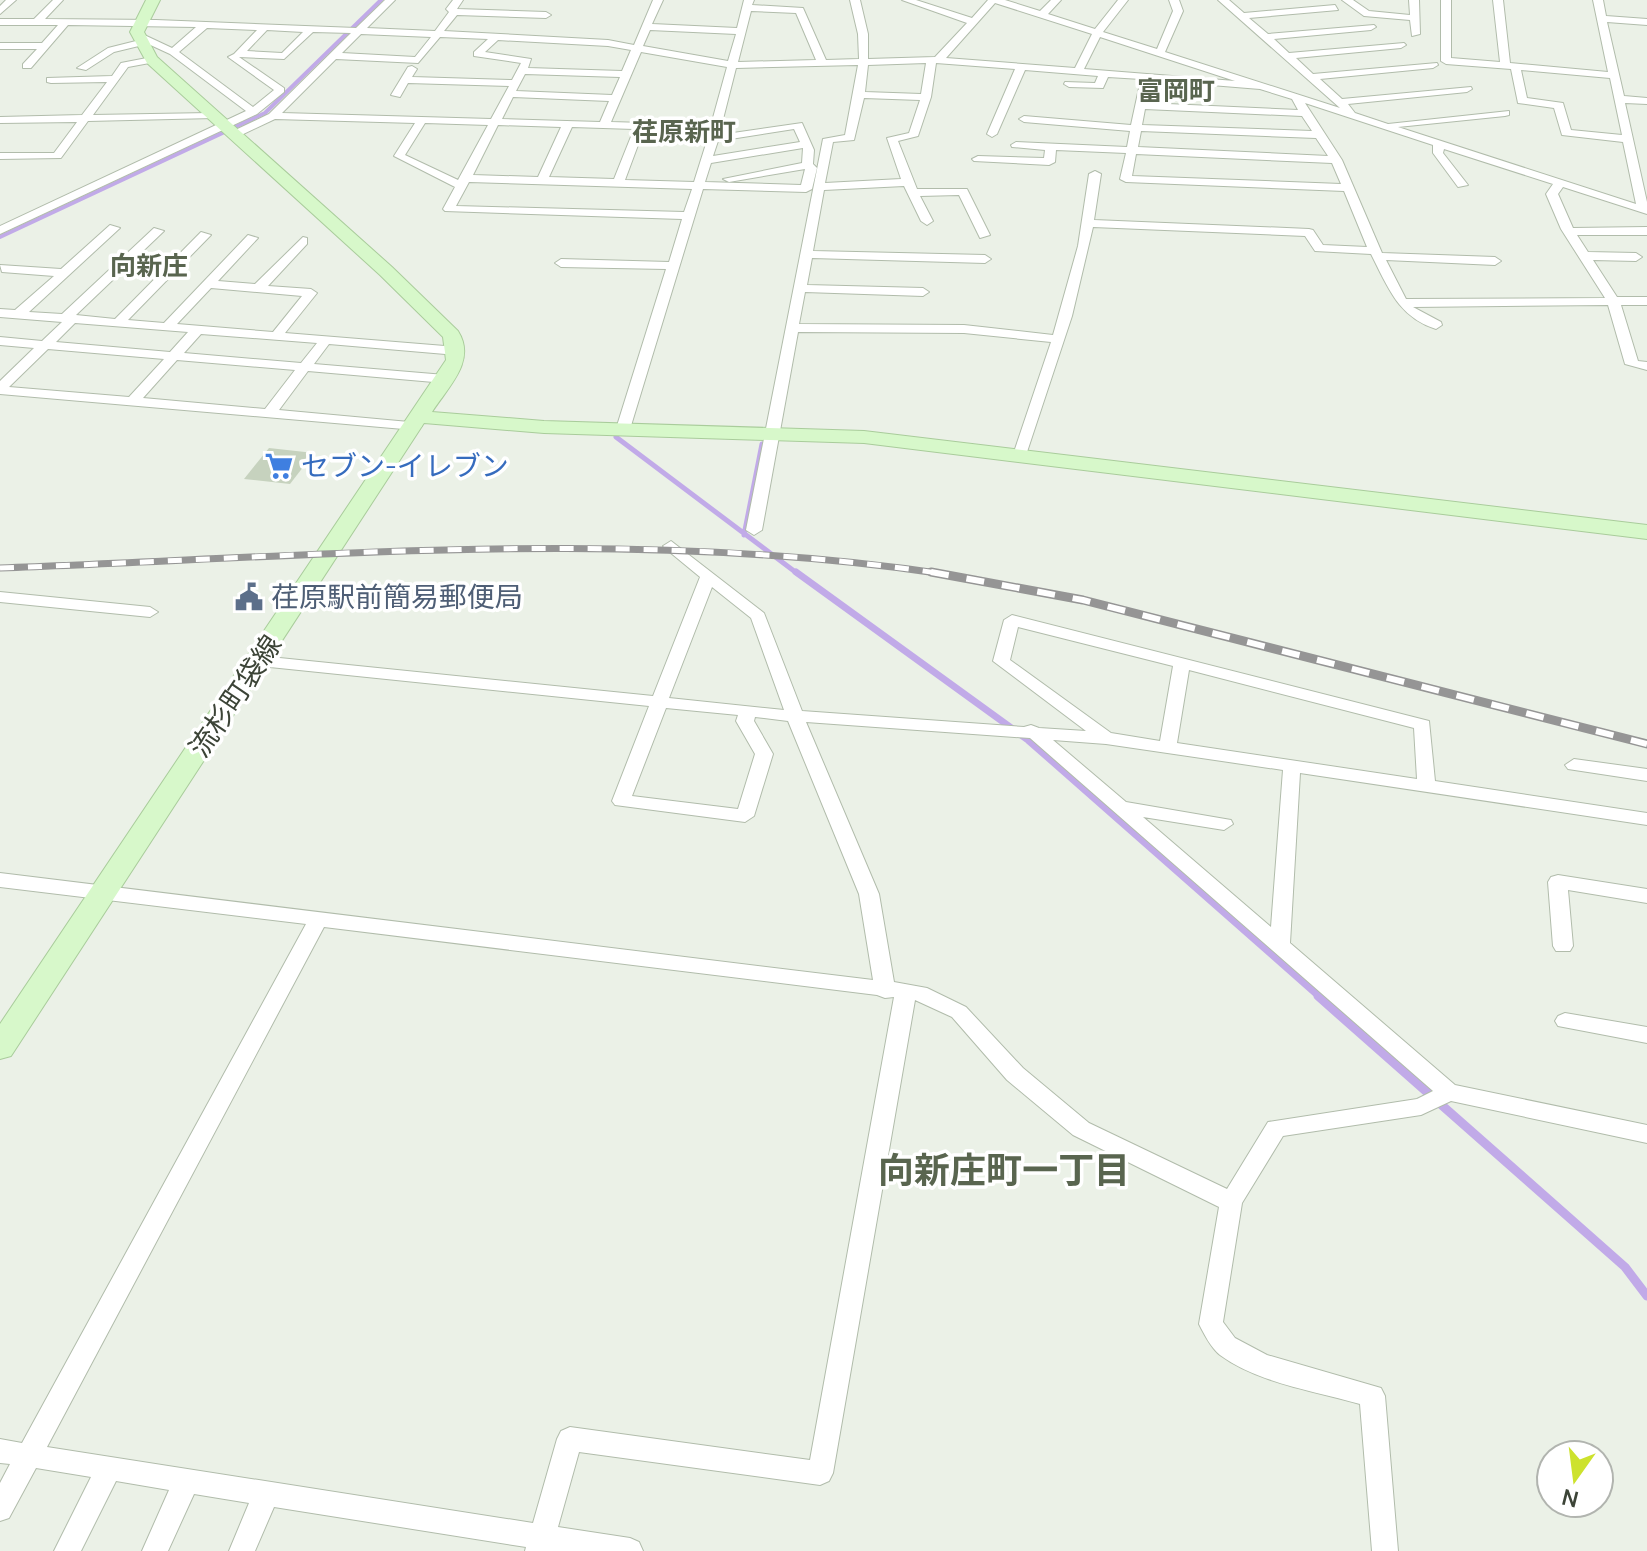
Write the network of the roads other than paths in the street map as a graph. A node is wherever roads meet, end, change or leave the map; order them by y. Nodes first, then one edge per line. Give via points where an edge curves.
1 (11, 0) edge
2 (58, 0) edge
3 (153, 0) edge
4 (374, 0) edge
5 (390, 0) edge
6 (458, 0) edge
7 (658, 0) edge
8 (855, 0) edge
9 (907, 0) edge
10 (994, 0) edge
11 (1056, 0) edge
12 (1123, 0) edge
13 (1174, 0) edge
14 (1223, 0) edge
15 (1347, 0) edge
16 (1414, 0) edge
17 (1446, 0) edge
18 (1498, 0) edge
19 (1598, 0) edge
20 (747, 4) edge
21 (1335, 8) dead end
22 (0, 11) edge
23 (454, 12) junction
24 (1042, 14) junction
25 (1242, 16) junction
26 (1414, 18) junction
27 (1603, 19) junction
28 (0, 22) edge
29 (37, 22) junction
30 (66, 22) junction
31 (975, 22) junction
32 (1647, 22) edge
33 (205, 25) junction
34 (265, 27) junction
35 (647, 27) junction
36 (1371, 27) dead end
37 (312, 28) junction
38 (343, 30) junction
39 (359, 31) junction
40 (742, 31) junction
41 (139, 33) junction
42 (1097, 33) junction
43 (439, 34) junction
44 (1415, 34) dead end
45 (496, 37) junction
46 (1266, 37) junction
47 (528, 38) junction
48 (1401, 45) dead end
49 (0, 46) edge
50 (44, 46) junction
51 (637, 46) junction
52 (173, 52) junction
53 (1160, 53) junction
54 (333, 56) junction
55 (1289, 56) junction
56 (233, 57) dead end
57 (152, 60) junction
58 (418, 60) junction
59 (934, 60) junction
60 (864, 61) junction
61 (822, 62) junction
62 (733, 65) junction
63 (1022, 65) junction
64 (1433, 65) dead end
65 (27, 66) dead end
66 (1510, 66) junction
67 (82, 68) dead end
68 (522, 71) junction
69 (1078, 71) junction
70 (1104, 73) junction
71 (625, 74) junction
72 (1614, 75) junction
73 (1146, 77) junction
74 (1313, 77) junction
75 (114, 79) junction
76 (51, 80) dead end
77 (406, 80) junction
78 (1069, 84) dead end
79 (1263, 86) junction
80 (513, 89) junction
81 (1467, 89) dead end
82 (396, 95) dead end
83 (860, 95) junction
84 (926, 97) junction
85 (615, 98) junction
86 (1296, 98) junction
87 (1619, 99) junction
88 (1647, 101) edge
89 (1340, 102) junction
90 (1139, 106) junction
91 (253, 112) junction
92 (1306, 113) junction
93 (1505, 113) dead end
94 (273, 116) junction
95 (1356, 116) junction
96 (1024, 119) dead end
97 (0, 120) edge
98 (84, 120) junction
99 (422, 120) junction
100 (496, 122) junction
101 (568, 124) junction
102 (604, 125) junction
103 (1383, 125) junction
104 (222, 126) junction
105 (640, 126) junction
106 (1135, 128) junction
107 (714, 134) junction
108 (992, 134) dead end
109 (1320, 135) junction
110 (1627, 139) junction
111 (1439, 143) junction
112 (806, 144) junction
113 (1016, 145) dead end
114 (1051, 147) junction
115 (1129, 152) junction
116 (0, 156) edge
117 (978, 159) dead end
118 (1336, 160) junction
119 (704, 161) junction
120 (807, 165) junction
121 (1095, 174) dead end
122 (542, 181) junction
123 (463, 182) junction
124 (1561, 182) junction
125 (618, 183) junction
126 (1462, 185) dead end
127 (695, 186) junction
128 (911, 188) junction
129 (1349, 188) junction
130 (815, 189) junction
131 (1645, 210) edge
132 (687, 216) junction
133 (927, 221) dead end
134 (1091, 223) junction
135 (114, 228) dead end
136 (0, 230) edge
137 (158, 231) dead end
138 (1647, 231) edge
139 (1569, 232) junction
140 (205, 235) dead end
141 (984, 235) dead end
142 (252, 238) dead end
143 (303, 241) dead end
144 (806, 254) junction
145 (1376, 254) junction
146 (1585, 256) junction
147 (1636, 257) dead end
148 (985, 259) dead end
149 (1495, 261) dead end
150 (561, 263) dead end
151 (673, 266) junction
152 (2, 268) dead end
153 (64, 273) junction
154 (208, 284) junction
155 (259, 288) junction
156 (799, 288) junction
157 (923, 292) dead end
158 (1613, 301) junction
159 (1647, 301) edge
160 (1402, 303) junction
161 (0, 313) edge
162 (19, 314) junction
163 (69, 319) junction
164 (118, 323) junction
165 (1436, 325) dead end
166 (167, 327) junction
167 (792, 328) junction
168 (198, 329) junction
169 (276, 336) junction
170 (1058, 339) junction
171 (326, 340) junction
172 (0, 341) edge
173 (45, 345) junction
174 (457, 351) junction
175 (174, 355) junction
176 (305, 366) junction
177 (1647, 366) edge
178 (445, 379) junction
179 (0, 389) edge
180 (132, 402) junction
181 (269, 413) junction
182 (418, 421) junction
183 (623, 429) junction
184 (772, 433) junction
185 (1020, 455) junction
186 (754, 530) dead end
187 (1647, 532) edge
188 (671, 546) dead end
189 (708, 576) junction
190 (0, 597) edge
191 (150, 612) dead end
192 (260, 661) junction
193 (1182, 663) junction
194 (660, 702) junction
195 (748, 711) junction
196 (795, 716) junction
197 (1031, 730) junction
198 (1106, 738) junction
199 (1168, 747) junction
200 (1292, 765) junction
201 (1574, 765) dead end
202 (1647, 775) edge
203 (1426, 786) junction
204 (1121, 808) junction
205 (1647, 819) edge
206 (1224, 824) dead end
207 (0, 880) edge
208 (102, 893) junction
209 (1647, 896) edge
210 (318, 920) junction
211 (1280, 945) junction
212 (1563, 946) dead end
213 (895, 990) junction
214 (1565, 1021) dead end
215 (1647, 1035) edge
216 (0, 1048) edge
217 (1449, 1092) junction
218 (1647, 1134) edge
219 (1231, 1202) junction
220 (0, 1451) edge
221 (29, 1456) junction
222 (109, 1468) junction
223 (187, 1480) junction
224 (266, 1493) junction
225 (0, 1509) edge
226 (540, 1544) edge
227 (67, 1551) edge
228 (155, 1551) edge
229 (242, 1551) edge
230 (630, 1551) edge
231 (1385, 1551) edge

1 - 22 street
2 - 29 street
3 - 41 main road
4 - 38 street
5 - 39 street
6 - 23 street
7 - 35 street
8 - 60 street via 863,21
9 - 31 street
10 - 24 street
10 - 31 street
11 - 24 street
12 - 42 street
13 - 53 street via 1178,11
14 - 25 street
15 - 26 street via 1367,14
16 - 26 street
17 - 66 street via 1446,61
18 - 66 street
19 - 27 street
20 - 40 street
20 - 61 street via 800,10
21 - 25 street
23 - 43 street
23 - 47 street via 548,11
24 - 42 street
25 - 46 street
26 - 44 street
27 - 32 street
27 - 72 street
28 - 29 street
29 - 30 street
30 - 41 street
30 - 50 street
31 - 59 street
33 - 34 street
33 - 41 street
33 - 52 street
34 - 37 street
34 - 37 street via 239,54 284,56
35 - 40 street
35 - 51 street
36 - 46 street
37 - 38 street
38 - 39 street
39 - 43 street
39 - 54 street
40 - 62 street
41 - 52 street
41 - 57 main road
41 - 67 street
42 - 53 street
42 - 69 street
43 - 45 street
43 - 58 street
45 - 47 street
45 - 68 street via 477,54 520,58 527,61
46 - 55 street
47 - 51 street
48 - 55 street
49 - 50 street
50 - 65 street
51 - 62 street
51 - 71 street
52 - 91 street
53 - 79 street
54 - 58 street
54 - 94 street
55 - 74 street
56 - 91 street via 280,90
57 - 75 street via 125,65
57 - 104 main road
58 - 77 street
59 - 60 street
59 - 63 street
59 - 84 street
60 - 61 street
60 - 83 street
61 - 62 street
62 - 107 street
63 - 69 street
63 - 108 street
64 - 74 street
66 - 72 street
66 - 110 street via 1522,101 1559,105 1566,133
68 - 71 street
68 - 80 street
69 - 70 street
70 - 73 street
70 - 78 street via 1099,86
71 - 85 street
72 - 87 street
73 - 79 street
73 - 90 street
74 - 89 street
75 - 76 street
75 - 98 street
77 - 80 street
77 - 82 street
79 - 86 street
80 - 85 street
80 - 100 street
81 - 89 street
83 - 84 street
83 - 130 street via 850,138 828,139
84 - 128 street via 913,136 892,138
85 - 102 street
86 - 92 street
86 - 95 street
87 - 88 street
87 - 110 street
89 - 95 street
90 - 92 street
90 - 106 street
91 - 104 street
92 - 109 street
93 - 103 street
94 - 99 street
94 - 104 street
95 - 103 street
96 - 106 street
97 - 98 street
98 - 104 street
98 - 116 street via 57,156
99 - 100 street
99 - 123 street via 399,156
100 - 101 street
100 - 123 street
101 - 102 street
101 - 122 street
102 - 105 street
103 - 111 street
104 - 136 street
104 - 174 main road via 386,271 451,335
105 - 107 street
105 - 125 street
106 - 109 street
106 - 115 street
107 - 112 street via 798,125
107 - 119 street
109 - 118 street
110 - 131 street
111 - 124 street
111 - 126 street via 1438,153
112 - 119 street
112 - 120 street
113 - 114 street
114 - 115 street
114 - 117 street via 1049,162
115 - 118 street
115 - 129 street via 1126,179
118 - 129 street
119 - 127 street
120 - 127 street
120 - 130 street
121 - 134 street
122 - 123 street
122 - 125 street
123 - 132 street via 449,209
124 - 131 street
124 - 139 street via 1552,194
125 - 127 street
127 - 130 street
127 - 132 street
128 - 130 street
128 - 133 street
128 - 141 street via 963,191
129 - 145 street
130 - 144 street
132 - 151 street
134 - 145 street via 1309,233 1319,248
134 - 170 street
135 - 153 street
137 - 163 street
138 - 139 street
139 - 146 street
140 - 164 street
142 - 154 street
143 - 155 street
144 - 148 street
144 - 156 street
145 - 149 street
145 - 160 street
146 - 147 street
146 - 158 street
150 - 151 street
151 - 183 street
152 - 153 street
153 - 162 street
154 - 155 street
154 - 166 street
155 - 169 street via 311,293
156 - 157 street
156 - 167 street
158 - 159 street
158 - 160 street
158 - 177 street via 1632,364
160 - 165 street
161 - 162 street
162 - 163 street
163 - 164 street
163 - 173 street
164 - 166 street
166 - 168 street
167 - 170 street via 964,329
167 - 184 street
168 - 169 street
168 - 175 street
169 - 171 street
170 - 185 street
171 - 174 street
171 - 176 street
172 - 173 street
173 - 175 street
173 - 179 street
174 - 178 main road, 流杉町袋線
175 - 176 street
175 - 180 street
176 - 178 street
176 - 181 street
178 - 182 main road, 流杉町袋線
179 - 180 street
180 - 181 street
181 - 182 street
182 - 183 main road
182 - 192 main road, 流杉町袋線
183 - 184 main road
184 - 185 main road via 864,437
184 - 186 street
185 - 187 main road
188 - 189 street
189 - 194 street
189 - 196 street via 758,616
190 - 191 street
192 - 194 street
192 - 208 main road, 流杉町袋線
193 - 198 street via 1012,620 1001,661
193 - 199 street
193 - 203 street via 1423,725
194 - 195 street
194 - 195 street via 621,801 745,816 764,754 745,721
195 - 196 street
196 - 197 street
196 - 213 street via 869,894
197 - 198 street
197 - 204 street
198 - 199 street
199 - 200 street
200 - 203 street
200 - 211 street
201 - 202 street
203 - 205 street
204 - 206 street
204 - 211 street
207 - 208 street
208 - 210 street
208 - 216 main road, 流杉町袋線
209 - 212 street via 1558,882
210 - 213 street
210 - 221 street
211 - 217 street
213 - 219 street via 920,993 959,1012 1015,1074 1081,1129
213 - 226 street via 820,1473 570,1439
214 - 215 street
217 - 218 street
217 - 219 street via 1421,1107 1276,1128
219 - 231 street via 1211,1324 1226,1346 1261,1364 1372,1396
220 - 221 street
221 - 222 street
221 - 225 street
222 - 223 street
222 - 227 street
223 - 224 street
223 - 228 street
224 - 226 street
224 - 229 street
226 - 230 street

